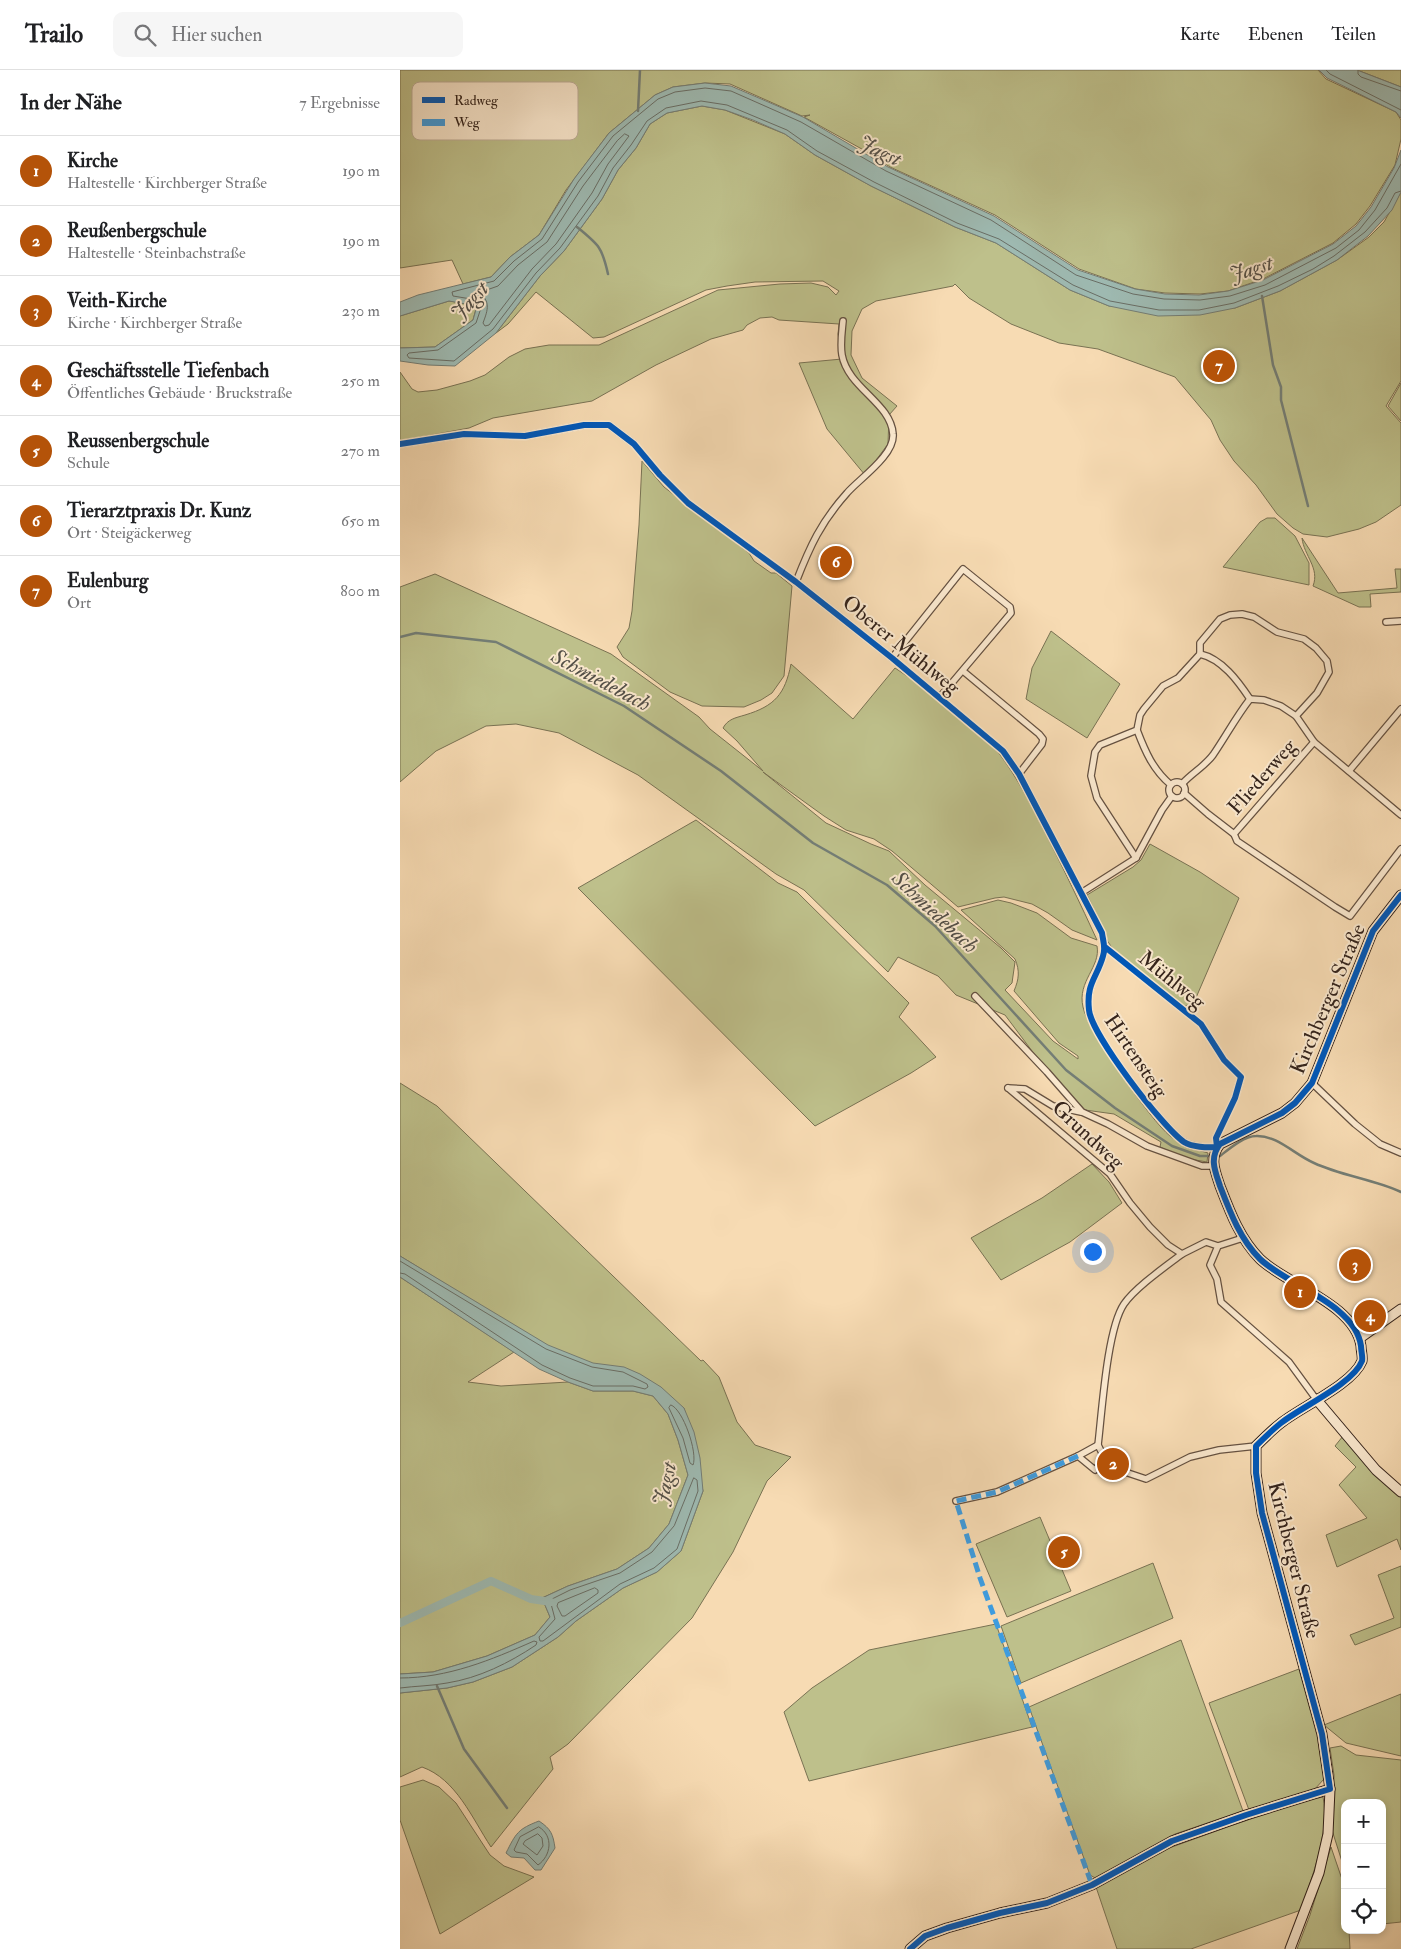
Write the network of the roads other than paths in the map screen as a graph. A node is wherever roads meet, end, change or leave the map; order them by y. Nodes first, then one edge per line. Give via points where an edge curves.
1 (842, 321) dead end
2 (400, 444) edge
3 (796, 582) junction
4 (1401, 621) edge
5 (1386, 622) dead end
6 (1200, 654) junction
7 (892, 658) junction
8 (963, 671) junction
9 (940, 697) junction
10 (1250, 699) junction
11 (1401, 709) edge
12 (1296, 716) junction
13 (1137, 730) junction
14 (1314, 742) junction
15 (1349, 771) junction
16 (1019, 774) junction
17 (1182, 784) junction
18 (1171, 785) junction
19 (1184, 793) junction
20 (1172, 796) junction
21 (1401, 815) edge
22 (1234, 834) junction
23 (1401, 849) edge
24 (1136, 858) junction
25 (1080, 893) junction
26 (1401, 895) edge
27 (1105, 947) junction
28 (975, 996) dead end
29 (1312, 1083) junction
30 (1082, 1112) junction
31 (1401, 1153) edge
32 (1214, 1157) junction
33 (1243, 1238) junction
34 (1218, 1246) junction
35 (1182, 1254) junction
36 (1401, 1309) edge
37 (1360, 1338) junction
38 (1316, 1399) junction
39 (1098, 1445) junction
40 (1256, 1446) junction
41 (1078, 1456) junction
42 (1105, 1459) junction
43 (1401, 1492) edge
44 (956, 1501) dead end
45 (1330, 1789) junction
46 (910, 1949) edge
47 (1290, 1949) edge

1 - 3 street via 842,357 853,379 888,416 894,435 878,464 848,491 825,520
2 - 3 street, Oberer Mühlweg via 464,434 525,436 584,425 609,424 634,444 688,503
3 - 7 street, Oberer Mühlweg
4 - 5 street
6 - 10 street via 1231,673
6 - 12 street via 1200,643 1220,619 1230,614 1254,617 1277,632 1304,639 1327,661 1329,672 1317,693
6 - 13 street via 1178,678 1163,686 1140,715
7 - 8 street via 963,569 1010,607 1011,613
7 - 9 street, Oberer Mühlweg
8 - 9 street
8 - 16 street via 1043,739
9 - 16 street, Oberer Mühlweg via 1003,751
10 - 12 street, Fliederweg via 1281,706
10 - 17 street via 1213,755
11 - 15 street
12 - 14 street, Fliederweg
13 - 18 street via 1152,764
13 - 24 street via 1100,745 1095,752 1091,776 1097,798
14 - 15 street, Fliederweg
14 - 22 street, Fliederweg
15 - 21 street, Fliederweg
16 - 25 street, Oberer Mühlweg
17 - 18 street via 1176,782
17 - 19 street
18 - 20 street via 1169,791
19 - 20 street via 1180,797
19 - 22 street
20 - 24 street
22 - 23 street via 1237,841 1350,916
24 - 25 street
25 - 27 street, Oberer Mühlweg via 1102,933
26 - 29 main road, Kirchberger Straße via 1373,931
27 - 32 street, Hirtensteig via 1088,990 1092,1024 1159,1118 1184,1142 1207,1148
27 - 32 street, Mühlweg via 1202,1024 1224,1060 1242,1077 1216,1138
28 - 30 street
29 - 31 street via 1380,1144
29 - 32 main road, Kirchberger Straße via 1282,1113 1220,1144
30 - 32 street via 1147,1146 1202,1166
30 - 35 street, Grundweg via 1053,1106 1025,1089 1008,1088 1110,1174 1150,1227
32 - 33 main road via 1228,1206
33 - 34 street
33 - 37 main road via 1261,1259 1349,1321
34 - 35 street via 1206,1242
34 - 38 street via 1210,1265 1217,1278 1222,1302 1289,1362
35 - 39 street via 1150,1278 1123,1305 1112,1335
36 - 37 main road
37 - 38 main road via 1362,1360 1355,1372
38 - 40 main road via 1281,1423
38 - 43 main road via 1376,1470
39 - 41 street
39 - 42 street
40 - 42 street via 1190,1457 1146,1479 1125,1472
40 - 45 main road, Kirchberger Straße via 1262,1512 1322,1734
41 - 42 street via 1096,1470
41 - 44 street via 997,1492
45 - 46 main road via 1172,1841 1092,1885 1047,1904 948,1928 925,1936
45 - 47 main road, Kirchberger Straße via 1328,1834 1319,1873

